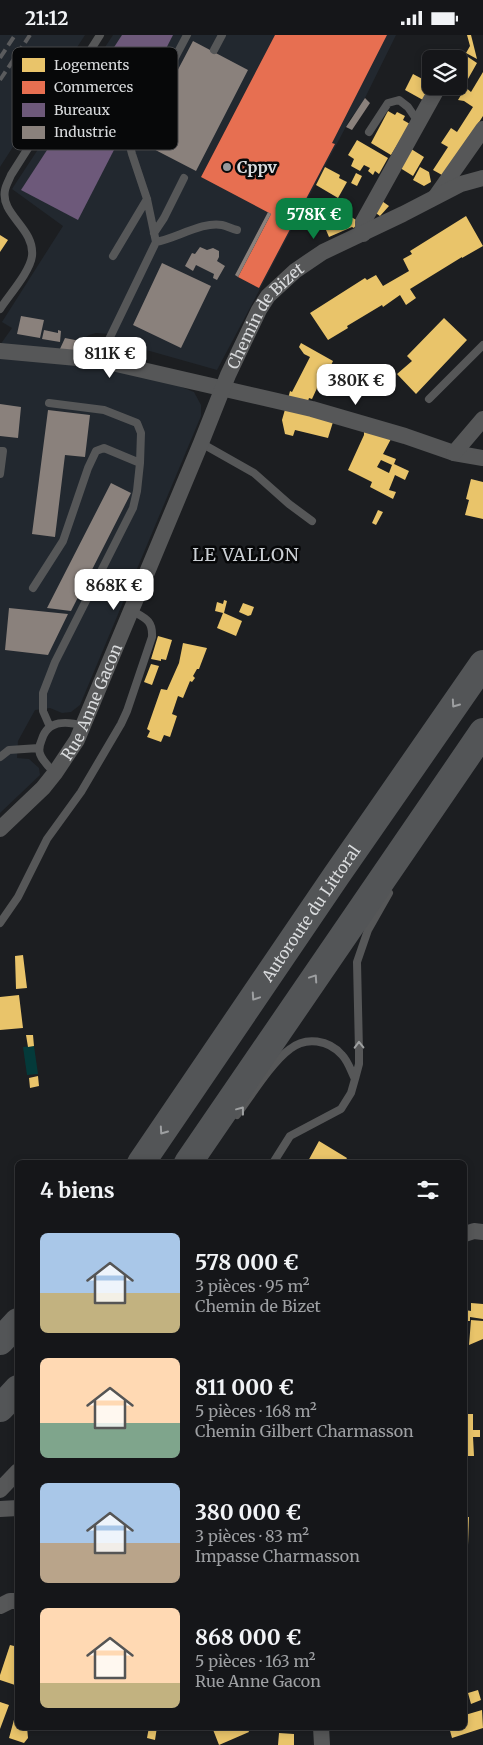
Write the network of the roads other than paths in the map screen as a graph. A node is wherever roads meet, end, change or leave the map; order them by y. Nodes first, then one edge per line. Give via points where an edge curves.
1 (100, 35) edge
2 (187, 35) edge
3 (222, 35) edge
4 (92, 47) edge
5 (214, 50) dead end
6 (178, 52) edge
7 (434, 95) edge
8 (419, 123) junction
9 (483, 129) edge
10 (368, 132) dead end
11 (27, 150) edge
12 (131, 150) edge
13 (184, 178) dead end
14 (483, 178) edge
15 (435, 197) junction
16 (147, 199) junction
17 (237, 230) dead end
18 (154, 233) junction
19 (363, 233) junction
20 (156, 242) junction
21 (112, 256) dead end
22 (0, 309) edge
23 (483, 345) edge
24 (0, 351) edge
25 (99, 360) junction
26 (222, 389) junction
27 (429, 399) dead end
28 (49, 403) dead end
29 (483, 419) edge
30 (201, 443) junction
31 (0, 451) edge
32 (454, 453) junction
33 (483, 458) edge
34 (140, 463) junction
35 (0, 474) edge
36 (312, 521) dead end
37 (33, 588) dead end
38 (131, 610) junction
39 (483, 664) edge
40 (83, 726) junction
41 (50, 727) junction
42 (476, 741) edge
43 (39, 747) junction
44 (0, 757) edge
45 (55, 773) junction
46 (448, 798) dead end
47 (0, 829) edge
48 (392, 888) dead end
49 (0, 923) edge
50 (355, 1079) junction
51 (230, 1125) dead end
52 (143, 1160) edge
53 (190, 1160) edge
54 (275, 1160) edge
55 (483, 1232) edge
56 (467, 1233) edge
57 (15, 1325) edge
58 (0, 1341) edge
59 (15, 1381) edge
60 (15, 1392) edge
61 (0, 1395) edge
62 (0, 1409) edge
63 (15, 1474) edge
64 (0, 1490) edge
65 (15, 1508) edge
66 (0, 1509) edge
67 (15, 1601) edge
68 (0, 1606) edge
69 (321, 1730) edge
70 (322, 1745) edge

1 - 4 lane
2 - 6 lane
3 - 5 lane
7 - 8 street
8 - 10 lane via 399,100 388,103
8 - 19 street via 363,222
9 - 15 street
11 - 22 lane via 4,191 8,210 30,237 32,256
12 - 16 lane
13 - 18 lane
14 - 15 street, Chemin de Bizet via 461,184
15 - 19 street, Chemin de Bizet
16 - 18 lane
16 - 21 lane
17 - 20 lane via 220,224
18 - 20 lane
19 - 26 street, Chemin de Bizet via 308,261 268,296
20 - 25 lane
23 - 27 lane
24 - 25 street
25 - 26 street
26 - 30 street, Rue Anne Gacon
26 - 32 street via 312,409
28 - 34 lane via 104,410 137,423 141,433
29 - 32 street
30 - 36 lane via 254,473
30 - 38 street, Rue Anne Gacon
31 - 35 lane via 3,451
32 - 33 street
34 - 37 lane via 104,448 96,451 63,541
34 - 41 lane via 133,508 42,693 43,711
38 - 40 street, Rue Anne Gacon
38 - 49 lane via 147,619 152,627 152,637 127,711 90,778 47,839 18,897
39 -> 52 highway, Autoroute du Littoral
40 - 41 lane via 66,722
40 - 45 street, Rue Anne Gacon
41 - 43 lane
42 - 46 lane
53 -> 42 highway
43 - 44 lane via 9,750
43 - 45 lane via 44,760
45 - 47 street, Rue Anne Gacon
50 -> 48 lane via 359,1064 357,962 368,930
51 -> 50 lane via 281,1057 302,1042 322,1042 332,1046 342,1054
50 - 54 lane via 341,1109 290,1136
55 - 56 street
57 - 58 highway
59 - 61 highway
60 - 62 highway
63 - 64 street
65 - 66 street
67 - 68 street
69 - 70 street

